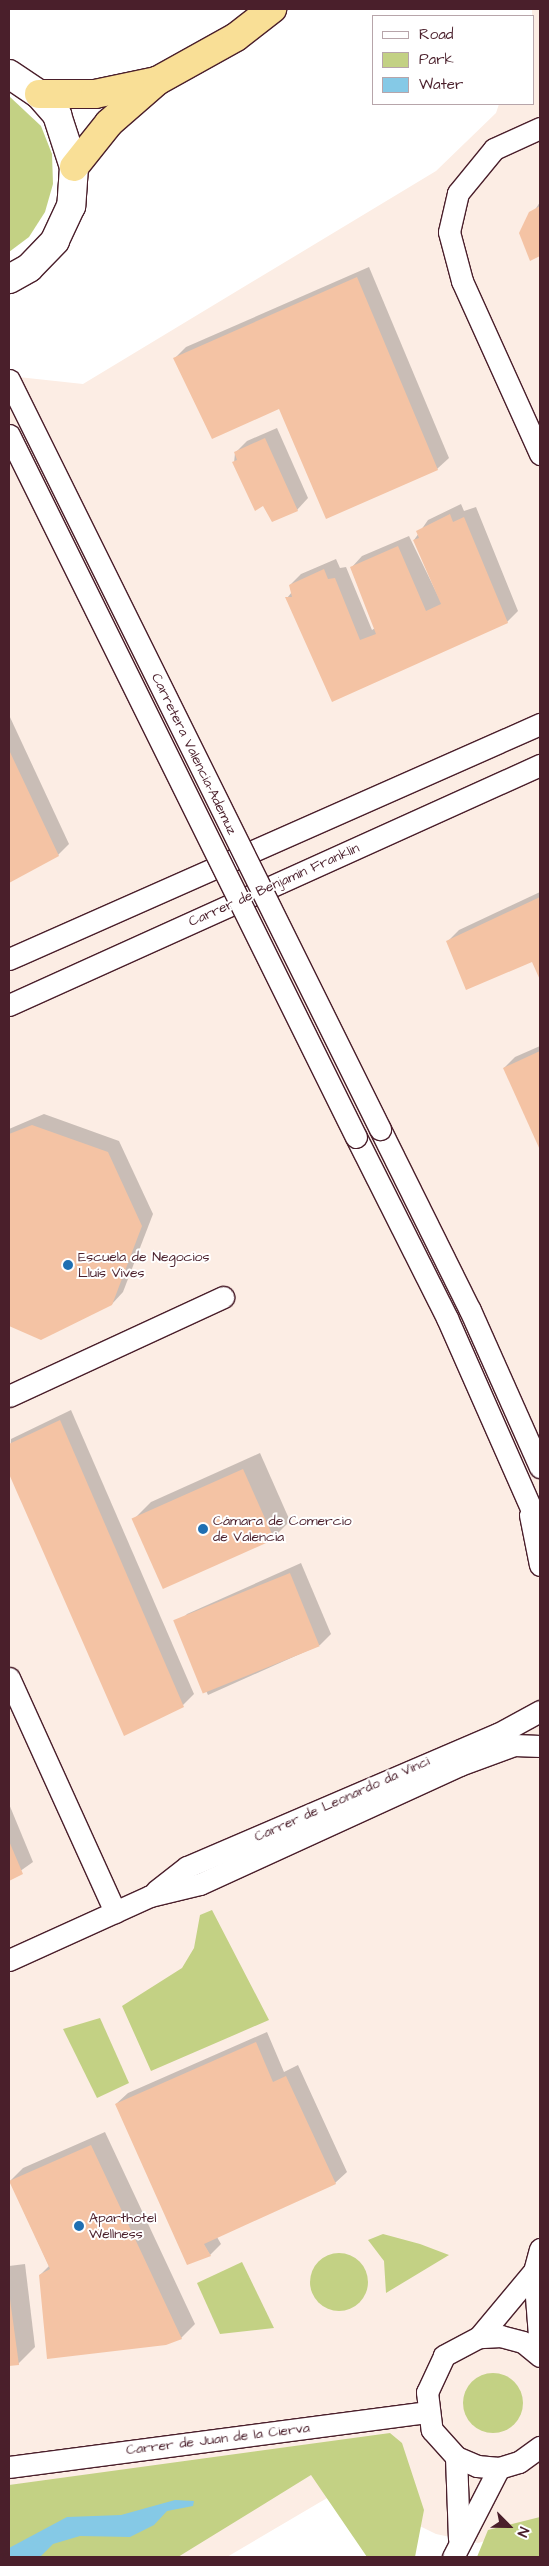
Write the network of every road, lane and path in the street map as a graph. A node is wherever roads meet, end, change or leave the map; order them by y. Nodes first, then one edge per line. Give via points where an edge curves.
1 (272, 9) edge
2 (9, 74) edge
3 (157, 81) junction
4 (39, 94) junction
5 (540, 128) edge
6 (74, 168) junction
7 (9, 279) edge
8 (9, 380) edge
9 (9, 435) edge
10 (540, 454) edge
11 (540, 724) edge
12 (540, 765) edge
13 (9, 959) edge
14 (9, 1005) edge
15 (222, 1297) dead end
16 (9, 1396) edge
17 (540, 1467) edge
18 (528, 1505) junction
19 (540, 1529) edge
20 (540, 1565) edge
21 (9, 1678) edge
22 (540, 1711) edge
23 (540, 1746) edge
24 (150, 1896) junction
25 (116, 1912) junction
26 (9, 1960) edge
27 (540, 2249) edge
28 (534, 2271) junction
29 (479, 2336) junction
30 (540, 2349) edge
31 (540, 2356) edge
32 (427, 2412) junction
33 (539, 2451) edge
34 (456, 2457) junction
35 (9, 2467) edge
36 (499, 2468) junction
37 (456, 2548) edge

1 - 3 highway via 236,37
2 - 4 street
3 - 4 highway via 95,94
3 - 6 highway via 109,123
4 - 6 street via 57,116
5 - 10 street via 494,149 458,193 449,232 462,281
6 - 7 street via 71,206 56,240 29,268
8 - 17 street, Carretera Valencia-Ademuz, bridge via 470,1310
9 - 18 street, Carretera Valencia-Ademuz, bridge via 447,1318
11 - 13 street
12 - 14 street, Carrer de Benjamin Franklin
15 - 16 street
18 - 19 street
18 - 20 street
21 - 25 street
22 - 24 street, Carrer de Leonardo da Vinci via 187,1866
23 - 24 street, Carrer de Leonardo da Vinci via 514,1745 460,1765 200,1884
24 - 25 street, Carrer de Leonardo da Vinci
25 - 26 street, Carrer de Leonardo da Vinci
27 - 28 street
28 - 29 street
28 - 30 street
29 - 31 street via 501,2336 523,2342
29 - 32 street via 455,2348 433,2373
32 - 34 street via 432,2430
32 - 35 street, Carrer de Juan de la Cierva
33 - 36 street
34 - 36 street via 477,2466
34 - 37 street
36 - 37 street

